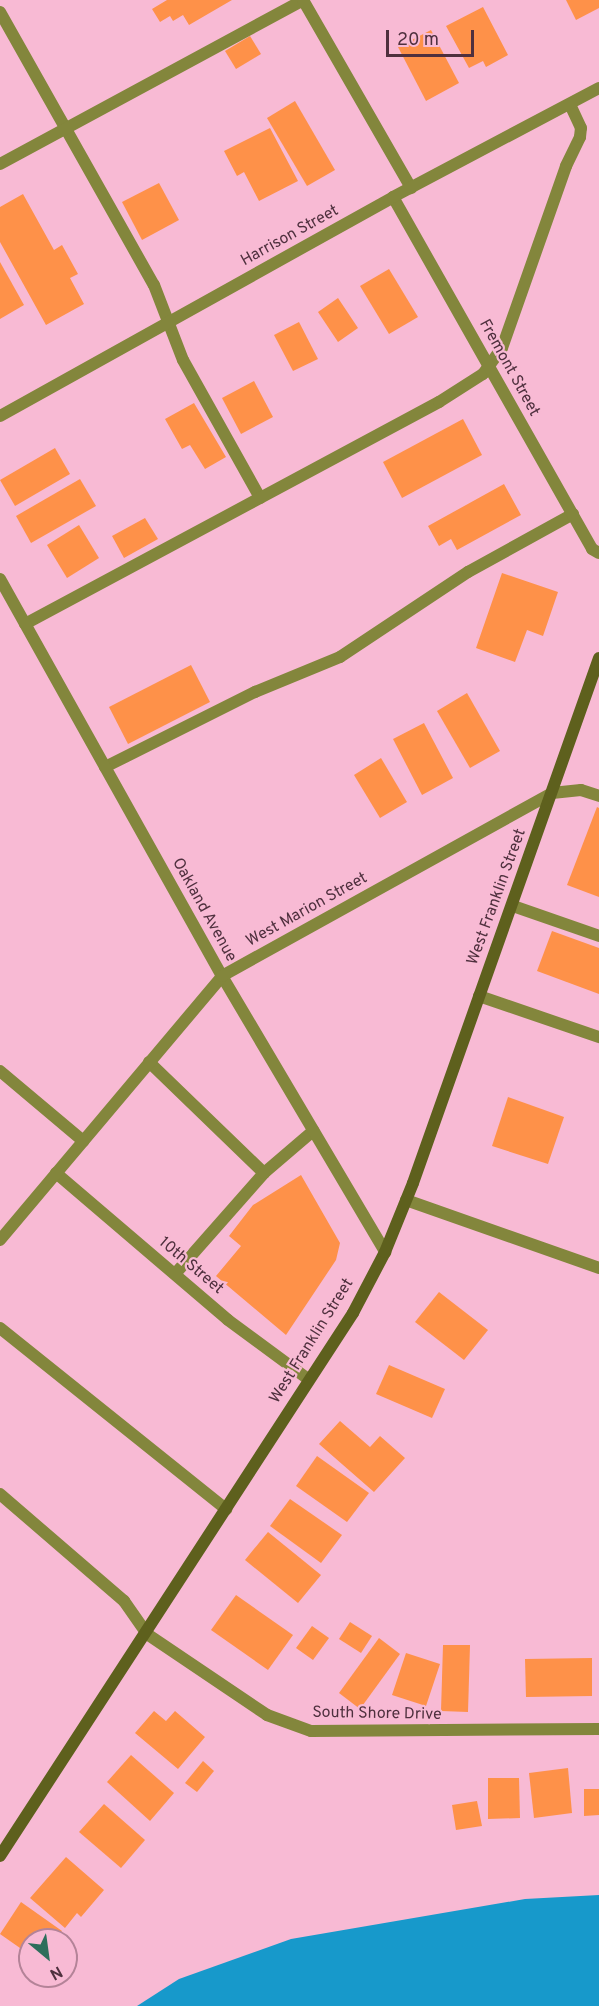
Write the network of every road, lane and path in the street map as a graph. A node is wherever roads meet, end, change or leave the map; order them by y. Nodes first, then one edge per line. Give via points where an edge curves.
1 (303, 0) edge
2 (0, 12) edge
3 (599, 88) edge
4 (570, 104) junction
5 (66, 128) junction
6 (0, 164) edge
7 (411, 188) junction
8 (393, 197) junction
9 (169, 323) junction
10 (489, 366) junction
11 (0, 416) edge
12 (260, 498) junction
13 (573, 514) junction
14 (599, 553) edge
15 (0, 579) edge
16 (25, 624) junction
17 (599, 658) edge
18 (105, 767) junction
19 (552, 793) junction
20 (599, 796) edge
21 (513, 906) junction
22 (599, 936) edge
23 (222, 976) junction
24 (479, 996) junction
25 (599, 1037) edge
26 (149, 1062) junction
27 (0, 1071) edge
28 (313, 1131) junction
29 (83, 1141) junction
30 (56, 1173) junction
31 (264, 1173) junction
32 (406, 1200) junction
33 (0, 1240) edge
34 (385, 1252) junction
35 (599, 1268) edge
36 (175, 1274) junction
37 (0, 1328) edge
38 (308, 1379) junction
39 (0, 1494) edge
40 (226, 1509) junction
41 (147, 1634) junction
42 (599, 1729) edge
43 (0, 1856) edge

1 - 5 street
1 - 7 street
2 - 5 street
3 - 4 street, Harrison Street
4 - 7 street, Harrison Street
4 - 10 street via 581,128 580,137 566,166 502,348
5 - 6 street
5 - 9 street via 154,285
7 - 8 street, Harrison Street
8 - 9 street, Harrison Street
8 - 10 street, Fremont Street
9 - 11 street, Harrison Street
9 - 12 street via 183,360
10 - 12 street via 439,402
10 - 13 street, Fremont Street
12 - 16 street
13 - 14 street, Fremont Street via 592,549
13 - 18 street via 468,572 340,657 255,692
15 - 16 street, Oakland Avenue
16 - 18 street, Oakland Avenue
17 - 19 main road, West Franklin Street
18 - 23 street, Oakland Avenue
19 - 20 street via 581,790
19 - 21 main road, West Franklin Street
19 - 23 street, West Marion Street
21 - 22 street
21 - 24 main road, West Franklin Street
23 - 26 street, West Marion Street
23 - 28 street, Oakland Avenue
24 - 25 street
24 - 32 main road, West Franklin Street
26 - 29 street, West Marion Street
26 - 31 street
27 - 29 street
28 - 31 street
28 - 34 street, Oakland Avenue
29 - 30 street, West Marion Street
30 - 33 street, West Marion Street
30 - 36 street, 10th Street
31 - 36 street
32 - 34 main road, West Franklin Street
32 - 35 street
34 - 38 main road, West Franklin Street via 353,1313
36 - 38 street, 10th Street
37 - 40 street
38 - 40 main road, West Franklin Street
39 - 41 street via 124,1601
40 - 41 main road, West Franklin Street
41 - 42 street, South Shore Drive via 267,1715 311,1731
41 - 43 main road, West Franklin Street

